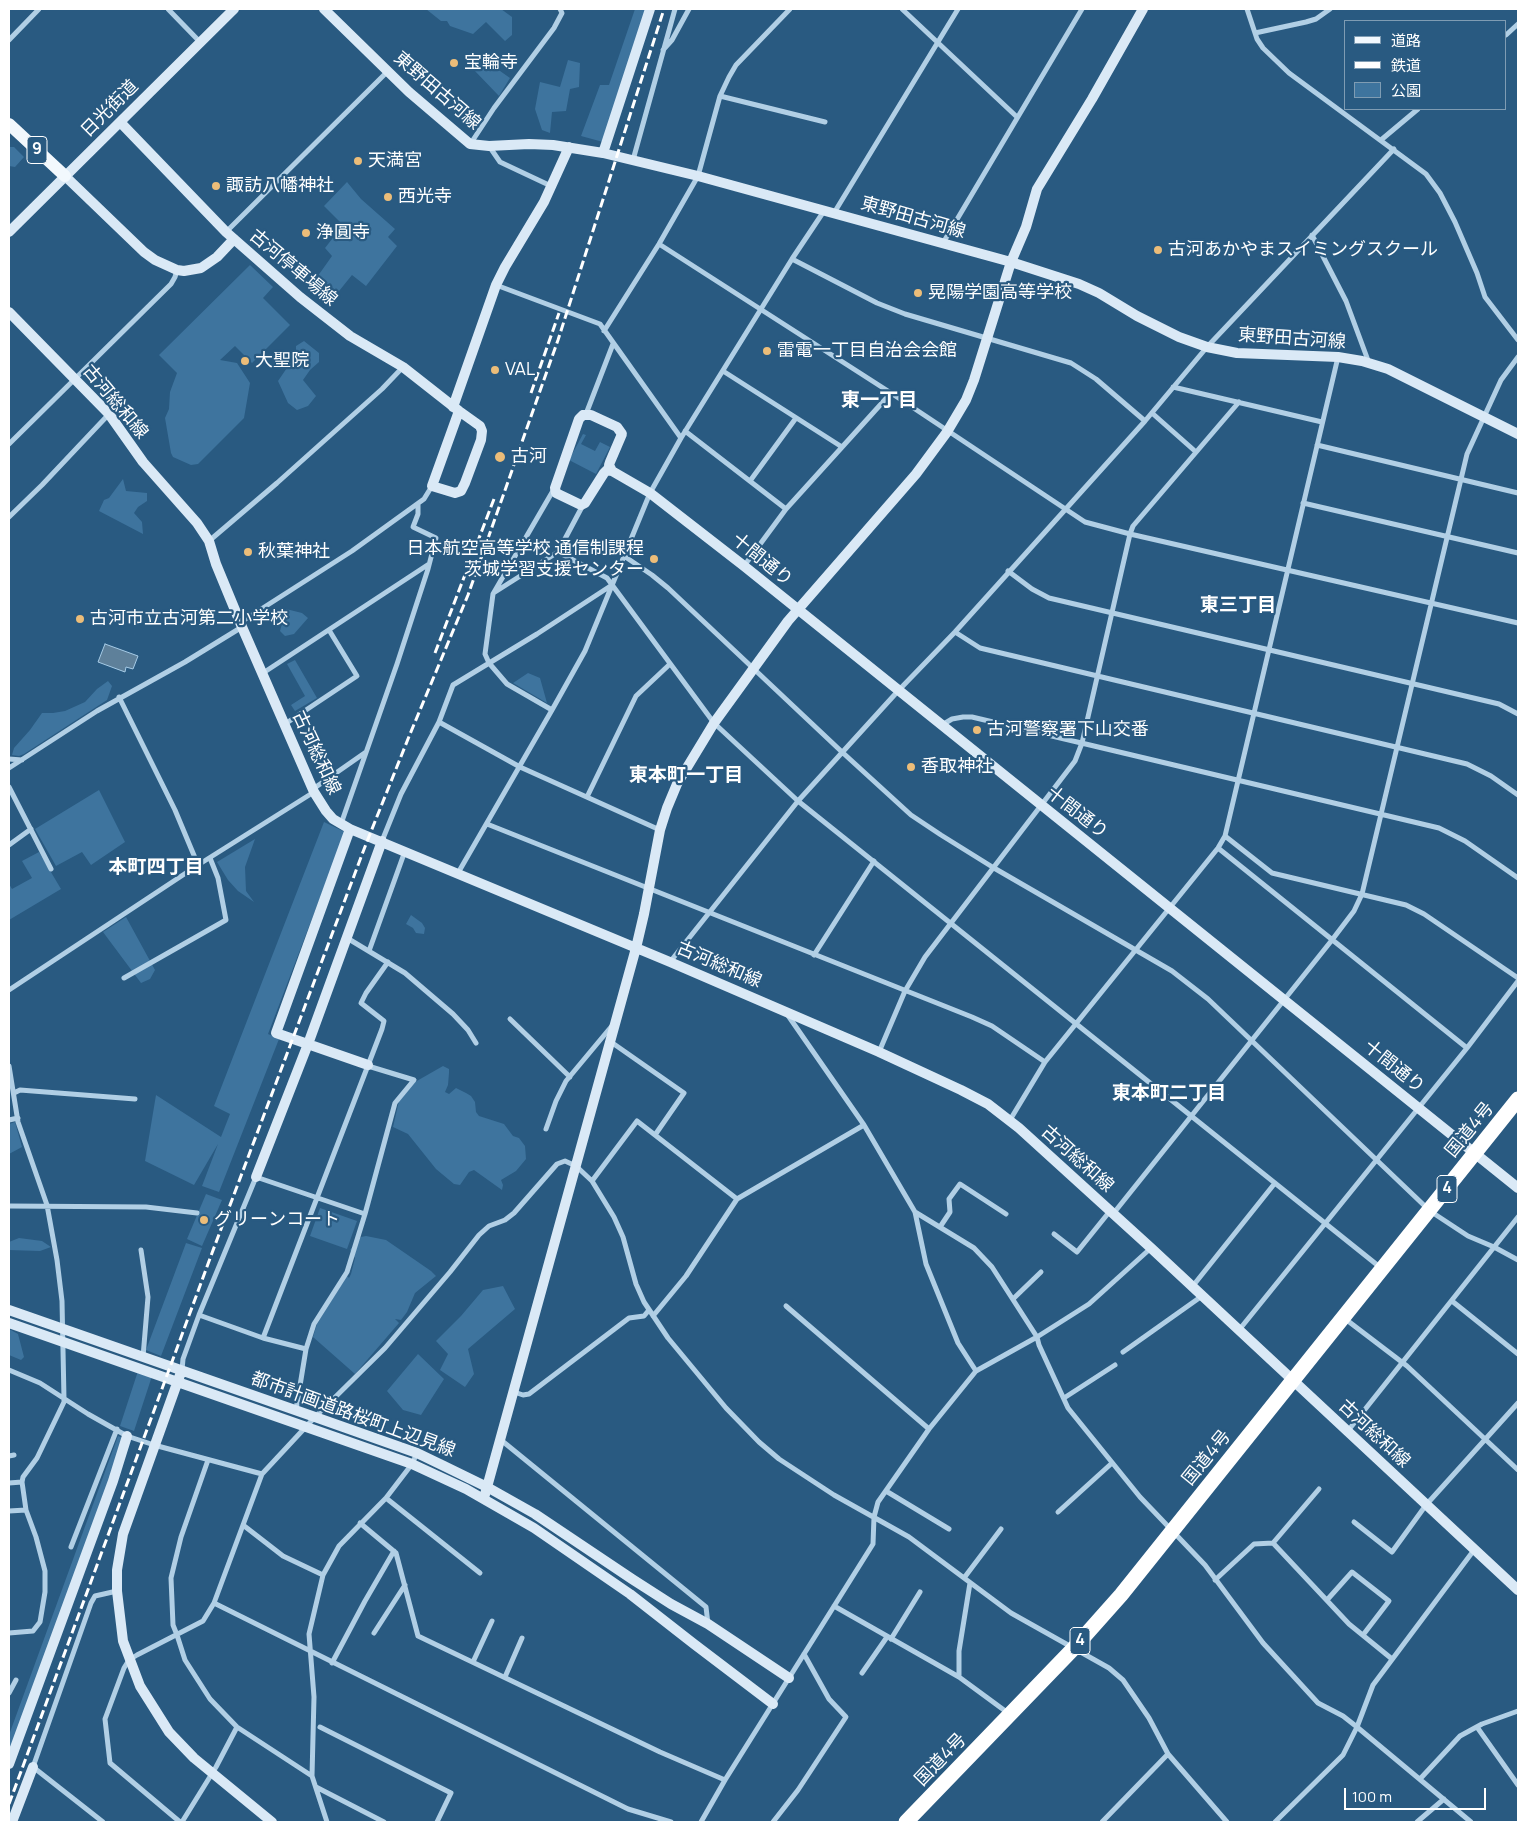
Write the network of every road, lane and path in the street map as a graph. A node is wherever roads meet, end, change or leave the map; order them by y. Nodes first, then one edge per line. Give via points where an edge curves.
1 (39, 9) edge
2 (168, 9) edge
3 (234, 9) edge
4 (324, 9) edge
5 (560, 9) edge
6 (650, 9) edge
7 (675, 9) edge
8 (689, 9) edge
9 (790, 9) edge
10 (902, 9) edge
11 (958, 9) edge
12 (1082, 9) edge
13 (1144, 9) edge
14 (1247, 9) edge
15 (1330, 9) edge
16 (1518, 24) edge
17 (1255, 33) junction
18 (1507, 35) edge
19 (9, 40) edge
20 (200, 42) junction
21 (937, 42) junction
22 (662, 50) junction
23 (388, 71) junction
24 (720, 96) junction
25 (1417, 110) edge
26 (1017, 117) junction
27 (120, 122) junction
28 (825, 122) dead end
29 (9, 124) edge
30 (1381, 140) junction
31 (470, 144) junction
32 (489, 146) junction
33 (569, 147) junction
34 (1394, 149) junction
35 (603, 153) junction
36 (632, 160) junction
37 (65, 176) junction
38 (698, 176) junction
39 (551, 186) junction
40 (829, 212) junction
41 (9, 232) edge
42 (230, 235) junction
43 (1312, 235) junction
44 (659, 244) junction
45 (942, 244) junction
46 (792, 259) junction
47 (1012, 262) junction
48 (177, 270) junction
49 (496, 285) junction
50 (762, 310) junction
51 (9, 312) edge
52 (604, 331) junction
53 (988, 339) junction
54 (1518, 340) edge
55 (613, 344) junction
56 (1207, 347) junction
57 (1338, 356) junction
58 (1518, 357) edge
59 (1369, 363) junction
60 (403, 367) junction
61 (723, 371) junction
62 (76, 379) junction
63 (1173, 387) junction
64 (891, 393) junction
65 (1239, 402) junction
66 (456, 409) junction
67 (1152, 413) junction
68 (109, 414) junction
69 (586, 414) junction
70 (1484, 417) junction
71 (796, 418) junction
72 (1144, 421) junction
73 (1322, 422) junction
74 (685, 431) junction
75 (948, 432) junction
76 (1518, 434) edge
77 (681, 438) junction
78 (9, 444) edge
79 (1317, 445) junction
80 (842, 447) junction
81 (1196, 452) junction
82 (612, 470) junction
83 (1461, 479) junction
84 (750, 481) junction
85 (432, 486) junction
86 (555, 488) junction
87 (1518, 492) edge
88 (650, 493) junction
89 (1303, 503) junction
90 (418, 504) junction
91 (583, 504) junction
92 (786, 509) junction
93 (1065, 509) junction
94 (9, 516) edge
95 (1130, 534) junction
96 (1446, 536) junction
97 (209, 541) junction
98 (558, 552) junction
99 (1518, 553) edge
100 (624, 556) junction
101 (429, 564) junction
102 (744, 566) junction
103 (1288, 570) junction
104 (1008, 571) junction
105 (612, 585) junction
106 (493, 594) junction
107 (1431, 603) junction
108 (797, 609) junction
109 (1112, 613) junction
110 (1517, 623) edge
111 (241, 625) junction
112 (329, 630) junction
113 (954, 632) junction
114 (1268, 650) junction
115 (490, 663) junction
116 (670, 664) junction
117 (753, 669) junction
118 (262, 673) junction
119 (1097, 677) junction
120 (1412, 683) junction
121 (898, 691) junction
122 (120, 697) junction
123 (552, 710) junction
124 (1254, 714) junction
125 (1518, 714) edge
126 (439, 722) junction
127 (285, 724) junction
128 (714, 724) junction
129 (942, 725) junction
130 (1082, 743) junction
131 (1396, 748) junction
132 (366, 752) junction
133 (842, 752) junction
134 (9, 759) edge
135 (22, 760) junction
136 (520, 767) junction
137 (9, 768) edge
138 (1238, 780) junction
139 (9, 788) edge
140 (314, 790) junction
141 (1518, 795) edge
142 (587, 797) junction
143 (798, 800) junction
144 (1042, 806) junction
145 (1381, 814) junction
146 (341, 824) junction
147 (487, 824) junction
148 (30, 829) junction
149 (350, 829) junction
150 (660, 830) junction
151 (1225, 836) junction
152 (382, 841) junction
153 (9, 845) edge
154 (1218, 848) junction
155 (405, 851) junction
156 (210, 858) junction
157 (874, 861) junction
158 (198, 865) junction
159 (994, 868) junction
160 (51, 869) dead end
161 (458, 873) junction
162 (1518, 878) edge
163 (649, 890) junction
164 (1362, 894) junction
165 (1170, 908) junction
166 (709, 914) junction
167 (950, 923) junction
168 (346, 938) junction
169 (1332, 940) junction
170 (636, 948) junction
171 (369, 950) junction
172 (1136, 950) junction
173 (814, 955) junction
174 (388, 962) junction
175 (670, 962) junction
176 (124, 978) dead end
177 (1518, 979) edge
178 (9, 990) edge
179 (905, 990) junction
180 (1284, 999) junction
181 (785, 1012) junction
182 (510, 1019) dead end
183 (616, 1022) junction
184 (1076, 1024) junction
185 (1251, 1040) junction
186 (611, 1042) junction
187 (308, 1044) junction
188 (476, 1044) dead end
189 (1467, 1048) junction
190 (879, 1052) junction
191 (1045, 1062) junction
192 (368, 1065) junction
193 (9, 1066) edge
194 (570, 1077) junction
195 (14, 1093) junction
196 (134, 1099) dead end
197 (1518, 1099) edge
198 (1418, 1108) junction
199 (1191, 1116) junction
200 (18, 1118) junction
201 (9, 1120) edge
202 (1010, 1120) junction
203 (864, 1124) junction
204 (546, 1129) dead end
205 (655, 1135) junction
206 (1475, 1153) junction
207 (1376, 1161) junction
208 (576, 1166) junction
209 (256, 1176) junction
210 (592, 1181) junction
211 (1275, 1183) junction
212 (1518, 1188) edge
213 (317, 1198) junction
214 (737, 1199) junction
215 (47, 1205) junction
216 (9, 1206) edge
217 (1430, 1211) junction
218 (915, 1212) junction
219 (196, 1213) dead end
220 (1112, 1213) junction
221 (365, 1214) junction
222 (1006, 1214) dead end
223 (1518, 1217) edge
224 (1325, 1224) junction
225 (940, 1227) junction
226 (1054, 1234) dead end
227 (1494, 1247) junction
228 (1151, 1248) junction
229 (141, 1250) dead end
230 (1518, 1260) edge
231 (1383, 1269) junction
232 (1041, 1272) dead end
233 (1192, 1287) junction
234 (1203, 1296) junction
235 (1013, 1299) junction
236 (1452, 1301) junction
237 (786, 1306) dead end
238 (9, 1310) edge
239 (649, 1310) junction
240 (199, 1315) junction
241 (653, 1316) junction
242 (1344, 1318) junction
243 (9, 1323) edge
244 (63, 1329) junction
245 (1239, 1330) junction
246 (1037, 1337) junction
247 (263, 1338) junction
248 (64, 1342) junction
249 (306, 1349) junction
250 (1124, 1352) dead end
251 (1518, 1354) edge
252 (143, 1356) junction
253 (1403, 1363) junction
254 (1115, 1365) dead end
255 (9, 1370) edge
256 (182, 1370) junction
257 (976, 1371) junction
258 (178, 1381) junction
259 (1293, 1381) junction
260 (514, 1392) junction
261 (1064, 1398) junction
262 (64, 1399) junction
263 (1518, 1403) edge
264 (296, 1410) junction
265 (315, 1417) junction
266 (306, 1426) junction
267 (117, 1429) junction
268 (929, 1429) junction
269 (1347, 1432) junction
270 (127, 1436) junction
271 (501, 1440) junction
272 (1486, 1440) junction
273 (154, 1445) junction
274 (417, 1453) junction
275 (208, 1460) junction
276 (1112, 1463) junction
277 (412, 1464) junction
278 (1518, 1470) edge
279 (262, 1474) junction
280 (22, 1482) junction
281 (9, 1483) edge
282 (487, 1487) junction
283 (1319, 1489) dead end
284 (886, 1491) junction
285 (386, 1498) junction
286 (484, 1498) junction
287 (1426, 1505) junction
288 (26, 1510) junction
289 (9, 1511) edge
290 (1058, 1512) dead end
291 (874, 1517) junction
292 (1354, 1522) dead end
293 (360, 1523) junction
294 (243, 1525) junction
295 (949, 1529) dead end
296 (1001, 1529) dead end
297 (1172, 1532) junction
298 (1273, 1543) junction
299 (71, 1547) dead end
300 (1474, 1550) junction
301 (394, 1551) junction
302 (480, 1573) dead end
303 (323, 1575) junction
304 (964, 1578) junction
305 (1215, 1580) junction
306 (970, 1582) junction
307 (405, 1585) junction
308 (1518, 1590) edge
309 (117, 1591) junction
310 (920, 1592) dead end
311 (1326, 1600) junction
312 (214, 1603) junction
313 (834, 1606) junction
314 (492, 1622) dead end
315 (708, 1624) junction
316 (9, 1633) edge
317 (374, 1634) dead end
318 (177, 1635) junction
319 (1363, 1635) junction
320 (522, 1638) dead end
321 (889, 1638) junction
322 (1073, 1649) junction
323 (310, 1651) junction
324 (804, 1654) junction
325 (1392, 1659) junction
326 (129, 1660) junction
327 (473, 1662) junction
328 (332, 1663) junction
329 (862, 1673) dead end
330 (504, 1677) junction
331 (789, 1678) junction
332 (959, 1678) junction
333 (16, 1680) dead end
334 (9, 1693) edge
335 (773, 1704) junction
336 (1518, 1711) edge
337 (1011, 1715) junction
338 (1477, 1726) junction
339 (237, 1727) junction
340 (320, 1727) dead end
341 (1357, 1727) junction
342 (1168, 1754) junction
343 (9, 1764) edge
344 (33, 1767) junction
345 (212, 1773) junction
346 (312, 1776) junction
347 (1420, 1779) junction
348 (725, 1780) junction
349 (1518, 1785) edge
350 (316, 1787) junction
351 (1444, 1799) junction
352 (12, 1822) edge
353 (103, 1822) edge
354 (181, 1822) edge
355 (272, 1822) edge
356 (327, 1822) edge
357 (384, 1822) edge
358 (437, 1822) edge
359 (672, 1822) edge
360 (701, 1822) edge
361 (774, 1822) edge
362 (906, 1822) edge
363 (1102, 1822) edge
364 (1227, 1822) edge
365 (1275, 1822) edge
366 (1417, 1822) edge
367 (1471, 1822) edge

1 - 19 street
2 - 20 street
3 - 20 street, 日光街道
4 - 23 street, 東野田古河線
5 - 31 street via 562,13 554,28
6 - 35 street
7 - 22 street
8 - 22 street via 672,40
9 - 24 street via 736,65
10 - 21 street
11 - 21 street
12 - 26 street
13 - 47 street via 1037,189
14 - 17 street
15 - 17 street via 1311,20
16 - 18 street
17 - 30 street via 1263,48 1289,73
20 - 27 street, 日光街道
21 - 26 street
21 - 40 street
22 - 36 street
23 - 31 street, 東野田古河線
23 - 42 street
24 - 28 street
24 - 38 street
25 - 30 street
26 - 45 street
27 - 37 street, 日光街道
27 - 42 street
29 - 37 main road, 9
30 - 34 street
31 - 32 street, 東野田古河線
32 - 33 street, 東野田古河線
32 - 39 street via 500,162
33 - 35 street, 東野田古河線
33 - 39 street
34 - 43 street
34 - 54 street via 1426,174 1440,193 1474,265 1485,297
35 - 36 street, 東野田古河線
36 - 38 street, 東野田古河線
37 - 41 street, 日光街道
37 - 48 street via 144,252
38 - 40 street, 東野田古河線
38 - 44 street
39 - 49 street
40 - 45 street, 東野田古河線
40 - 46 street
42 - 48 street, 古河停車場線 via 217,257 201,268
42 - 60 street, 古河停車場線 via 339,328
43 - 56 street
43 - 59 street via 1346,301
44 - 50 street
44 - 52 street
45 - 47 street, 東野田古河線
46 - 50 street
46 - 53 street via 877,304
47 - 53 street
47 - 56 street, 東野田古河線 via 1079,284 1179,337
48 - 62 street via 171,284
49 - 52 street via 600,324
49 - 66 street
50 - 61 street
50 - 64 street
51 - 62 street, 古河総和線
52 - 55 street
53 - 72 street via 1071,363
53 - 75 street via 966,400
55 - 69 street
55 - 77 street
56 - 57 street, 東野田古河線 via 1237,353
56 - 63 street
57 - 59 street, 東野田古河線
57 - 73 street
58 - 70 street via 1501,380
59 - 70 street, 東野田古河線 via 1388,369
60 - 66 street, 古河停車場線
60 - 97 street via 271,489
61 - 71 street
61 - 74 street
62 - 68 street, 古河総和線
62 - 78 street
63 - 65 street
63 - 67 street
64 - 75 street
64 - 80 street
65 - 73 street
65 - 81 street
66 - 85 street
66 - 85 street, 古河停車場線 via 480,426 481,440 461,491 451,493
67 - 72 street
67 - 81 street
68 - 94 street
68 - 97 street, 古河総和線 via 143,462
69 - 82 street via 617,427 621,432 622,438 609,465
69 - 86 street via 580,419
70 - 76 street, 東野田古河線
70 - 83 street via 1467,454
71 - 80 street
71 - 84 street
72 - 93 street
73 - 79 street
74 - 77 street
74 - 84 street
75 - 93 street
75 - 108 street via 916,474
77 - 88 street
79 - 83 street
79 - 89 street
80 - 92 street
81 - 95 street via 1133,526
82 - 88 street, 十間通り
82 - 91 street via 604,473
83 - 87 street
83 - 96 street
84 - 92 street
85 - 90 street
86 - 91 street via 556,492
86 - 106 street
88 - 100 street
88 - 102 street, 十間通り
89 - 96 street
89 - 103 street
90 - 101 street via 413,527 436,538
90 - 111 street
91 - 98 street
92 - 102 street
93 - 95 street via 1092,524
93 - 104 street
95 - 103 street
95 - 109 street
96 - 99 street
96 - 107 street
97 - 111 street, 古河総和線
98 - 105 street via 607,578
98 - 106 street
100 - 105 street
100 - 117 street via 657,579
101 - 112 street
101 - 132 street
102 - 108 street, 十間通り
103 - 107 street
103 - 114 street
104 - 109 street via 1050,598
104 - 113 street
105 - 115 street
105 - 116 street
105 - 123 street via 585,651
106 - 115 street via 485,654
107 - 110 street
107 - 120 street
108 - 117 street
108 - 121 street, 十間通り
109 - 114 street
109 - 119 street
111 - 118 street, 古河総和線
111 - 122 street via 185,662
112 - 118 street
112 - 127 street via 357,676
113 - 119 street via 980,648
113 - 121 street
114 - 120 street
114 - 124 street
115 - 123 street via 508,684
115 - 126 street via 453,685
116 - 128 street
116 - 142 street via 636,696
117 - 128 street
117 - 133 street
118 - 127 street, 古河総和線
119 - 124 street
119 - 130 street
120 - 125 street via 1499,704
120 - 131 street
121 - 129 street, 十間通り
121 - 133 street
122 - 135 street
122 - 158 street
123 - 136 street
124 - 131 street
124 - 138 street
126 - 136 street
126 - 152 street via 401,794
127 - 140 street, 古河総和線
128 - 143 street
128 - 150 street via 677,784
129 - 130 street via 972,717
129 - 144 street, 十間通り
130 - 138 street
130 - 144 street via 1075,761
131 - 141 street via 1468,764
131 - 145 street
132 - 140 street
132 - 146 street
133 - 143 street
133 - 159 street via 911,815
134 - 135 street
135 - 137 street
136 - 142 street
136 - 147 street
138 - 145 street
138 - 151 street
139 - 148 street
140 - 146 street, 古河総和線 via 326,811
140 - 156 street
142 - 150 street
143 - 157 street
143 - 166 street
144 - 159 street
144 - 165 street, 十間通り
145 - 162 street via 1439,828 1465,841
145 - 164 street
146 - 149 street, 古河総和線
147 - 161 street
147 - 163 street
148 - 153 street
148 - 160 street
149 - 152 street, 古河総和線
149 - 187 street via 276,1033
150 - 163 street
151 - 154 street
151 - 164 street via 1272,873
152 - 155 street, 古河総和線
152 - 168 street
154 - 165 street
154 - 169 street
155 - 161 street, 古河総和線
155 - 171 street
156 - 158 street
156 - 176 street via 218,878 226,920
157 - 167 street
157 - 173 street
158 - 178 street
159 - 167 street
159 - 172 street
161 - 170 street, 古河総和線
163 - 166 street
163 - 170 street
164 - 169 street via 1354,911
164 - 177 street via 1406,905 1424,914
165 - 172 street
165 - 180 street, 十間通り
166 - 173 street
166 - 175 street
167 - 179 street
167 - 184 street
168 - 171 street
168 - 187 street
169 - 180 street
169 - 189 street
170 - 175 street, 古河総和線
170 - 183 street
171 - 174 street
172 - 184 street
172 - 185 street via 1189,984
173 - 179 street
174 - 188 street via 453,1014
174 - 192 street via 361,1002 384,1021
175 - 181 street, 古河総和線
177 - 189 street
179 - 190 street
179 - 191 street via 992,1026
180 - 185 street
180 - 198 street, 十間通り
181 - 190 street, 古河総和線
181 - 203 street
182 - 194 street
183 - 186 street
183 - 194 street
184 - 191 street
184 - 199 street
185 - 199 street
185 - 207 street
186 - 205 street via 684,1093
186 - 208 street
187 - 192 street
187 - 209 street
189 - 198 street
190 - 202 street, 古河総和線 via 962,1090
191 - 202 street
192 - 213 street
192 - 221 street via 414,1080 395,1103
193 - 195 street
194 - 204 street via 558,1096
195 - 196 street via 20,1090
195 - 200 street
197 - 206 highway, 国道4号 / 4
198 - 206 street, 十間通り
198 - 207 street
199 - 211 street
199 - 220 street
200 - 201 street
200 - 215 street
202 - 220 street, 古河総和線
203 - 214 street
203 - 218 street
205 - 210 street via 637,1122
205 - 214 street
206 - 212 street, 十間通り
206 - 217 highway, 国道4号 / 4
207 - 217 street
207 - 224 street
208 - 210 street
208 - 260 street
208 - 265 street via 565,1161 557,1164 514,1214 489,1226 385,1348
209 - 213 street
209 - 240 street
210 - 239 street via 623,1237 636,1284
211 - 224 street
211 - 233 street
213 - 221 street
213 - 247 street
214 - 241 street via 686,1276
215 - 216 street
215 - 219 street via 146,1206
215 - 244 street via 58,1260
217 - 227 street via 1468,1236
217 - 231 highway, 国道4号 / 4
218 - 225 street
218 - 257 street via 926,1264 958,1344
220 - 226 street via 1077,1252
220 - 228 street, 古河総和線
221 - 249 street via 347,1272 314,1324
222 - 225 street via 960,1184 949,1199 950,1212
223 - 227 street
224 - 231 street
224 - 245 street
225 - 235 street via 974,1248 992,1267
227 - 230 street
227 - 236 street
228 - 233 street, 古河総和線
228 - 246 street via 1089,1304
229 - 252 street via 148,1297
231 - 242 highway, 国道4号 / 4
232 - 235 street
233 - 234 street, 古河総和線
234 - 245 street, 古河総和線
234 - 250 street
235 - 246 street
236 - 251 street
236 - 253 street
237 - 268 street
238 - 244 street, 都市計画道路桜町上辺見線
239 - 241 street
239 - 260 street via 644,1316 629,1318 530,1394
240 - 247 street
240 - 256 street
241 - 291 street via 726,1408 759,1442 834,1495
242 - 253 street
242 - 259 highway, 国道4号 / 4
243 - 248 street, 都市計画道路桜町上辺見線
244 - 248 street
244 - 252 street, 都市計画道路桜町上辺見線
245 - 259 street, 古河総和線
246 - 257 street
246 - 261 street
247 - 249 street
248 - 258 street, 都市計画道路桜町上辺見線
248 - 262 street
249 - 264 street
252 - 256 street, 都市計画道路桜町上辺見線
253 - 269 street
253 - 272 street
254 - 261 street
255 - 262 street via 40,1383
256 - 258 street
256 - 264 street, 都市計画道路桜町上辺見線
257 - 268 street
258 - 266 street, 都市計画道路桜町上辺見線
258 - 273 street
259 - 269 street, 古河総和線
259 - 297 highway, 国道4号 / 4
260 - 271 street
261 - 276 street via 1068,1408
262 - 267 street
262 - 280 street via 37,1458
263 - 272 street
264 - 265 street, 都市計画道路桜町上辺見線
265 - 266 street
265 - 274 street, 都市計画道路桜町上辺見線
266 - 277 street, 都市計画道路桜町上辺見線
266 - 279 street
267 - 270 street
267 - 299 street
268 - 284 street
269 - 287 street, 古河総和線
270 - 273 street
270 - 343 street
271 - 282 street
271 - 315 street via 706,1607
272 - 278 street
272 - 287 street
273 - 275 street
273 - 309 street via 123,1534
274 - 277 street
274 - 282 street, 都市計画道路桜町上辺見線
275 - 279 street
275 - 318 street via 181,1537 171,1578 173,1625
276 - 290 street
276 - 297 street
277 - 285 street
277 - 286 street, 都市計画道路桜町上辺見線
279 - 294 street
280 - 281 street
280 - 288 street
282 - 286 street
282 - 315 street, 都市計画道路桜町上辺見線
283 - 298 street
284 - 291 street via 878,1502
284 - 295 street
285 - 293 street
285 - 302 street
286 - 335 street, 都市計画道路桜町上辺見線 via 630,1594
287 - 292 street via 1392,1552
287 - 300 street, 古河総和線
288 - 289 street
288 - 316 street via 45,1571 45,1592 40,1622 33,1631
291 - 304 street via 909,1537
291 - 313 street via 872,1544
293 - 301 street
293 - 303 street via 339,1546
294 - 303 street via 282,1556
294 - 312 street
296 - 304 street
297 - 305 street via 1205,1565
297 - 322 highway, 国道4号 / 4
298 - 305 street via 1254,1544
298 - 311 street
300 - 308 street, 古河総和線
300 - 325 street
301 - 307 street
301 - 328 street
303 - 323 street via 309,1634
304 - 306 street
305 - 341 street via 1263,1643 1318,1703
306 - 322 street via 1011,1613
306 - 332 street via 959,1651
307 - 317 street
307 - 327 street via 418,1636
309 - 326 street via 120,1626
309 - 344 street via 95,1596 92,1602
310 - 321 street
311 - 319 street
311 - 319 street via 1352,1572 1389,1601
312 - 318 street via 202,1621
312 - 323 street
313 - 321 street
313 - 324 street
314 - 327 street
315 - 331 street, 都市計画道路桜町上辺見線
318 - 326 street
318 - 339 street via 185,1660 210,1699
319 - 325 street
320 - 330 street
321 - 329 street
321 - 332 street
322 - 337 highway, 国道4号 / 4
322 - 342 street via 1100,1662 1123,1680
323 - 328 street
323 - 346 street via 314,1697
324 - 331 street
324 - 361 street via 828,1699 846,1717
325 - 341 street via 1373,1685
326 - 345 street via 160,1721 182,1747
326 - 354 street via 105,1719 110,1763
327 - 330 street
328 - 359 street via 628,1809
330 - 348 street
331 - 335 street
332 - 337 street
333 - 334 street
335 - 348 street
336 - 338 street
337 - 362 highway, 国道4号 / 4
338 - 347 street via 1460,1736
338 - 349 street
339 - 345 street
339 - 346 street
340 - 358 street via 451,1793
341 - 347 street
341 - 365 street via 1343,1755
342 - 363 street
342 - 364 street
344 - 352 street
344 - 353 street
345 - 354 street
345 - 355 street
346 - 350 street
347 - 351 street
348 - 360 street
350 - 356 street
350 - 357 street
351 - 366 street
351 - 367 street

